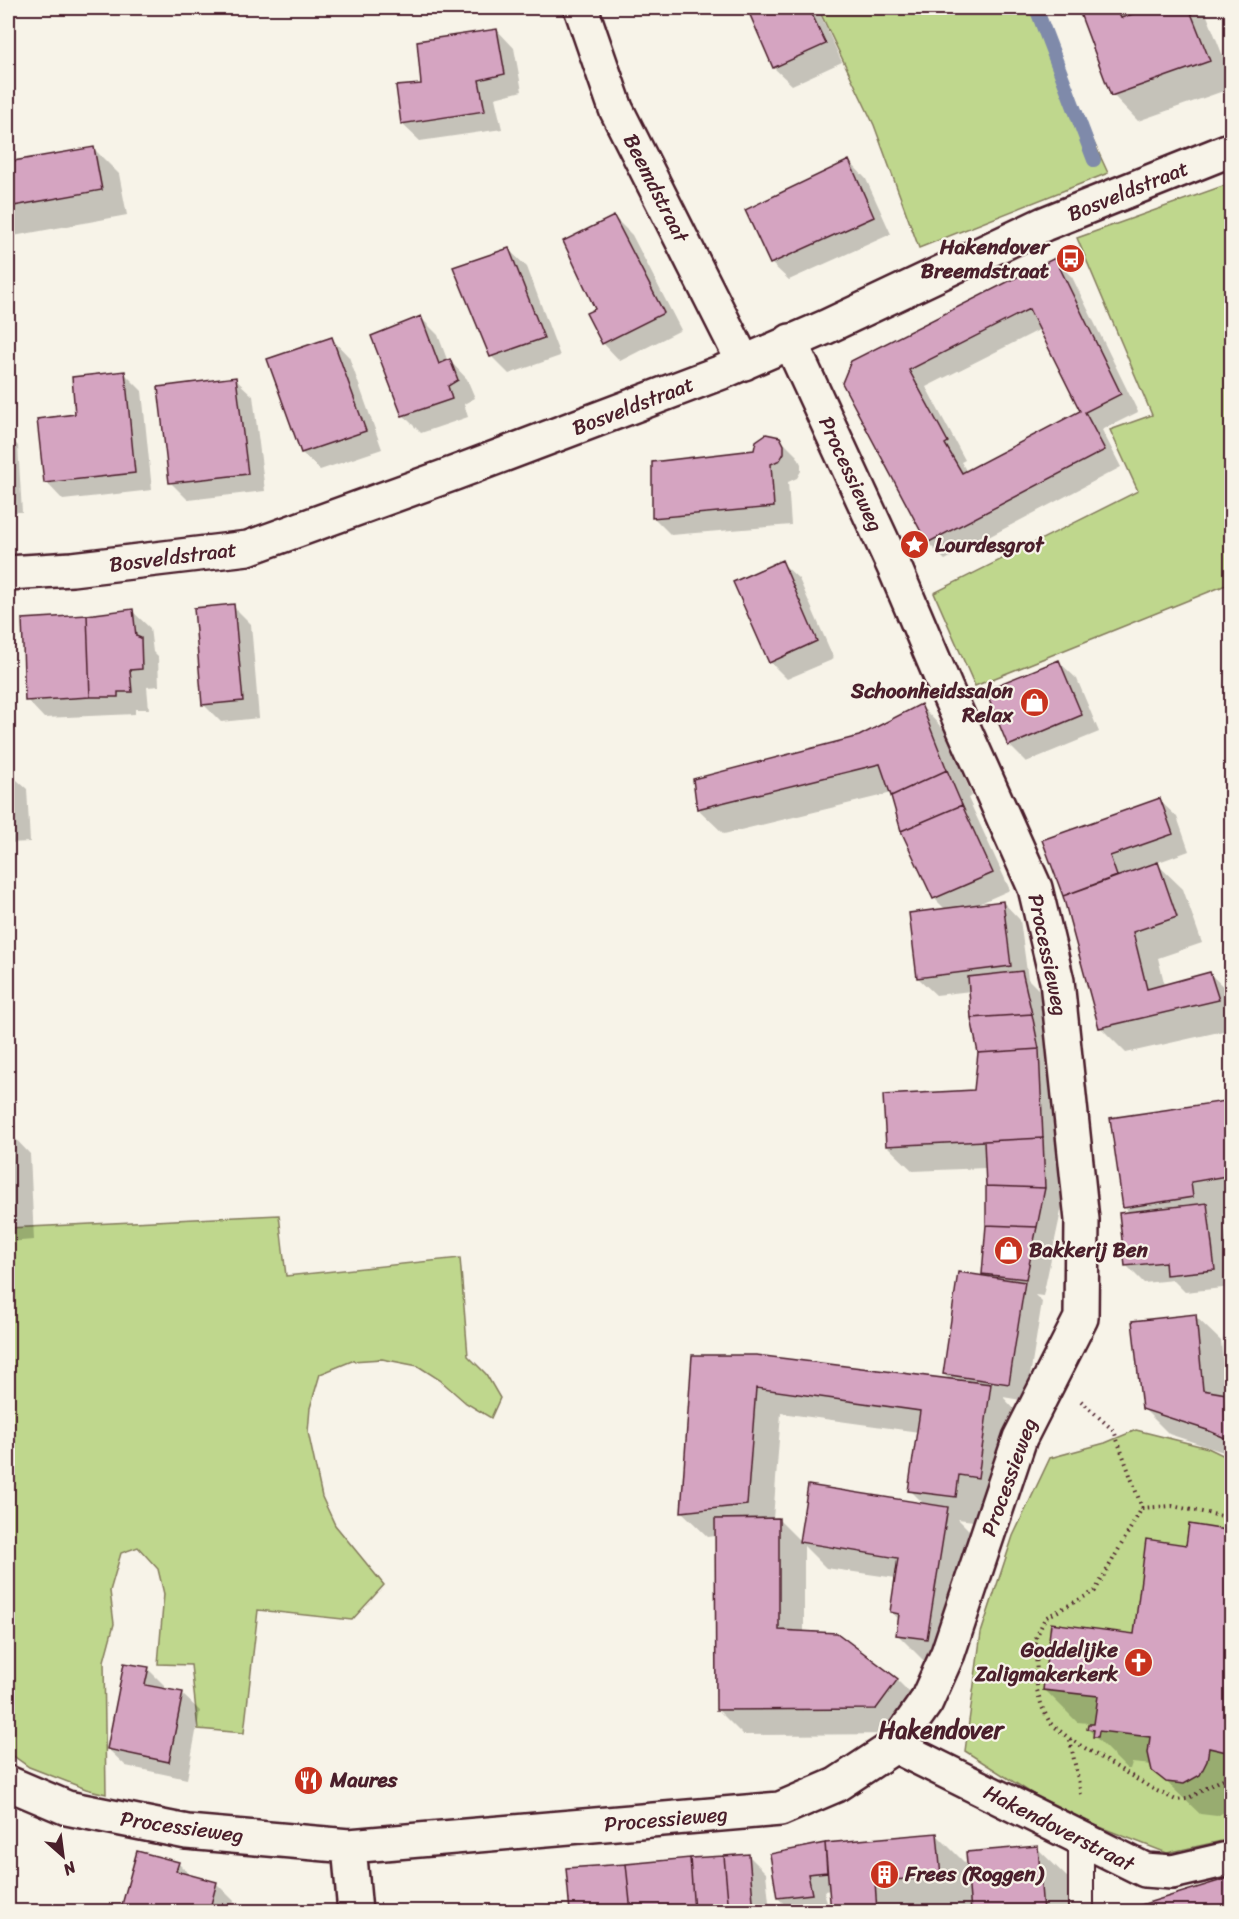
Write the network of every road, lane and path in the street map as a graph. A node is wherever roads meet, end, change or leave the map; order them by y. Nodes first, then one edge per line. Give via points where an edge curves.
1 (581, 8) edge
2 (1232, 149) edge
3 (790, 341) junction
4 (744, 363) junction
5 (8, 573) edge
6 (1114, 1431) dead end
7 (1142, 1508) junction
8 (1232, 1518) edge
9 (1070, 1739) junction
10 (895, 1746) junction
11 (1232, 1774) edge
12 (8, 1783) edge
13 (1082, 1802) dead end
14 (1081, 1839) junction
15 (349, 1846) junction
16 (1232, 1858) edge
17 (355, 1911) edge
18 (1081, 1911) edge

1 - 4 street, Beemdstraat via 616,109
2 - 3 street, Bosveldstraat via 1044,224
3 - 4 street, Bosveldstraat
3 - 10 street, Processieweg via 1035,888 1057,981 1082,1220 1081,1318 1020,1438 943,1663 926,1702
4 - 5 street, Bosveldstraat via 248,548
6 - 7 path
7 - 8 path via 1172,1506
7 - 9 path via 1095,1591 1045,1618 1036,1638 1037,1690 1042,1707 1050,1723
9 - 11 path via 1176,1800 1187,1799
9 - 13 path
10 - 14 street, Hakendoverstraat
10 - 15 street, Processieweg via 836,1785 780,1809
12 - 15 street, Processieweg via 67,1808 187,1832
14 - 16 street, Hakendoverstraat via 1144,1870 1172,1872
14 - 18 lane
15 - 17 street

